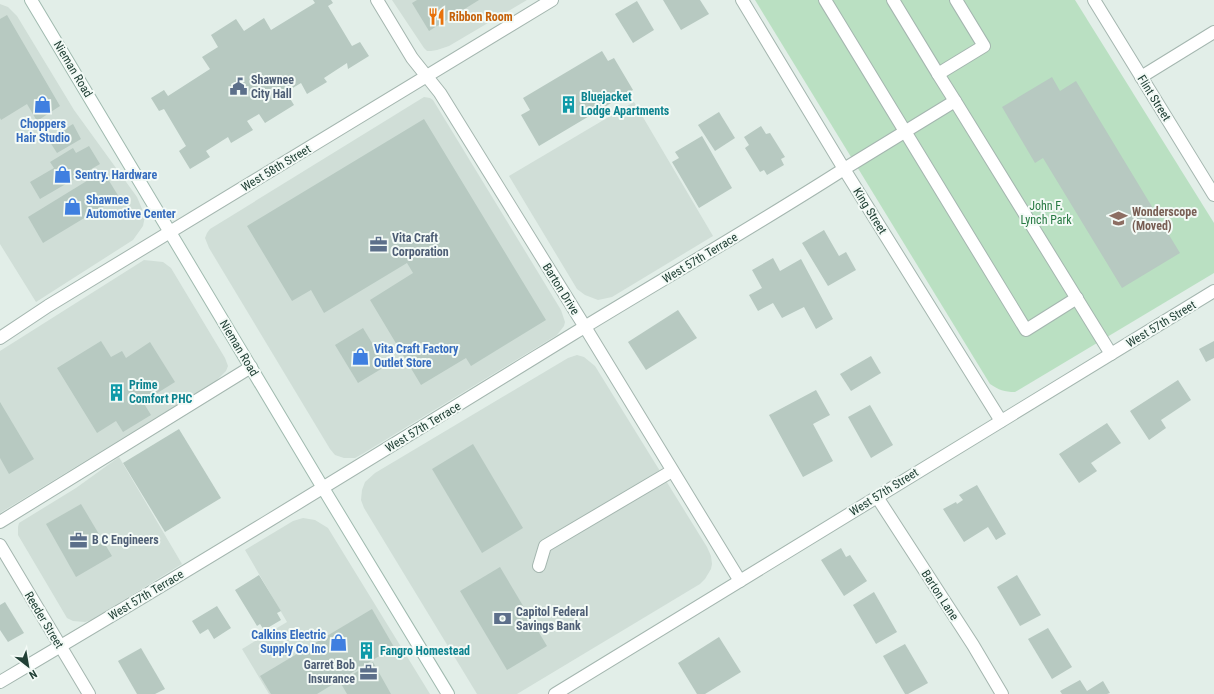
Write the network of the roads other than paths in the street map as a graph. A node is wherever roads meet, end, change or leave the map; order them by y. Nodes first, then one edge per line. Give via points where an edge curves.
1 (31, 0) edge
2 (377, 0) edge
3 (552, 0) edge
4 (742, 0) edge
5 (825, 0) edge
6 (893, 0) edge
7 (956, 0) edge
8 (1094, 0) edge
9 (1214, 32) edge
10 (938, 74) junction
11 (426, 76) junction
12 (1141, 77) junction
13 (955, 101) junction
14 (905, 131) junction
15 (844, 169) junction
16 (1214, 195) edge
17 (170, 233) junction
18 (1214, 291) edge
19 (1077, 298) junction
20 (585, 327) junction
21 (0, 338) edge
22 (1111, 354) junction
23 (250, 367) junction
24 (1001, 421) junction
25 (672, 471) junction
26 (323, 488) junction
27 (877, 497) junction
28 (0, 522) edge
29 (0, 545) edge
30 (539, 566) dead end
31 (740, 581) junction
32 (60, 647) junction
33 (0, 682) edge
34 (89, 694) edge
35 (448, 694) edge
36 (555, 694) edge
37 (1002, 694) edge

1 - 17 street, Nieman Road
2 - 11 street, Barton Drive via 412,58
3 - 11 street, West 58th Street
4 - 15 street, King Street
5 - 14 street
6 - 10 street
7 - 10 street via 984,46
8 - 12 street, Flint Street
9 - 12 street
10 - 13 street
11 - 17 street, West 58th Street
11 - 20 street, Barton Drive via 440,93
12 - 16 street, Flint Street
13 - 14 street, West 57th Terrace
13 - 19 street
14 - 15 street, West 57th Terrace
14 - 19 street via 1026,330
15 - 20 street, West 57th Terrace
15 - 24 street, King Street
17 - 21 street, West 58th Street via 48,306
17 - 23 street, Nieman Road
18 - 22 street, West 57th Street
19 - 22 street
20 - 25 street, Barton Drive
20 - 26 street, West 57th Terrace
22 - 24 street, West 57th Street
23 - 26 street, Nieman Road
23 - 28 street
24 - 27 street, West 57th Street
25 - 30 street via 545,546
25 - 31 street, Barton Drive
26 - 32 street, West 57th Terrace
26 - 35 street, Nieman Road
27 - 31 street, West 57th Street
27 - 37 street, Barton Lane
29 - 32 street, Reeder Street
31 - 36 street, West 57th Street
32 - 33 street, West 57th Terrace
32 - 34 street, Reeder Street

